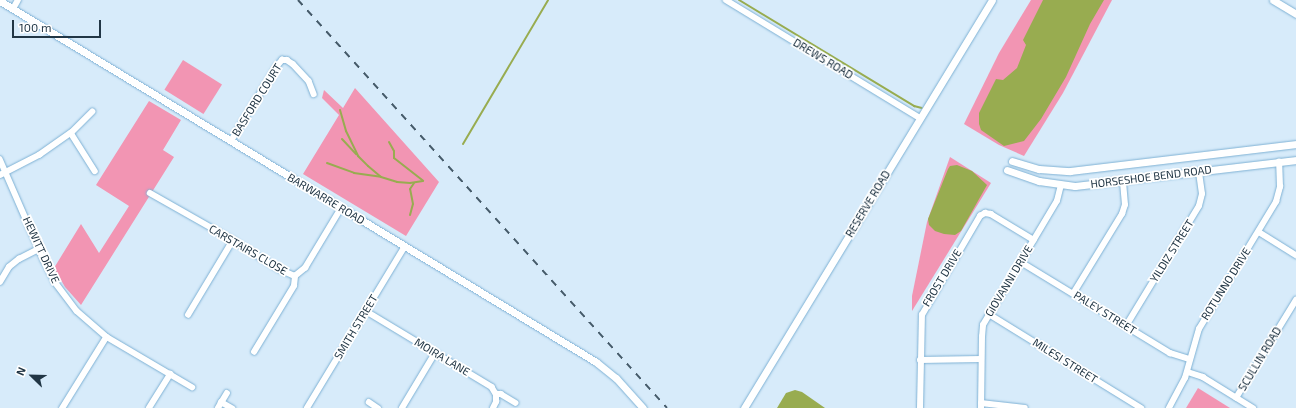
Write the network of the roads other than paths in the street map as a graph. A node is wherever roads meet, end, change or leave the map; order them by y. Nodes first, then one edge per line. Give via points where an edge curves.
1 (18, 0) edge
2 (726, 0) edge
3 (992, 0) edge
4 (1273, 0) edge
5 (0, 1) edge
6 (13, 9) junction
7 (1296, 14) edge
8 (314, 94) dead end
9 (92, 112) dead end
10 (920, 118) junction
11 (71, 133) junction
12 (231, 141) junction
13 (1296, 144) edge
14 (1278, 147) junction
15 (0, 159) edge
16 (1296, 160) edge
17 (1012, 161) dead end
18 (1279, 162) junction
19 (1121, 166) junction
20 (1007, 170) dead end
21 (95, 171) dead end
22 (1062, 171) junction
23 (1199, 172) junction
24 (3, 174) edge
25 (1123, 181) junction
26 (1061, 185) junction
27 (150, 193) dead end
28 (341, 208) junction
29 (1259, 232) junction
30 (233, 240) junction
31 (1034, 240) junction
32 (405, 246) junction
33 (39, 249) junction
34 (1296, 255) edge
35 (1021, 262) junction
36 (295, 276) junction
37 (0, 282) edge
38 (1073, 294) junction
39 (1296, 300) edge
40 (366, 311) junction
41 (989, 314) junction
42 (188, 315) dead end
43 (1126, 326) junction
44 (107, 337) junction
45 (254, 352) dead end
46 (435, 353) junction
47 (981, 359) junction
48 (1190, 359) junction
49 (920, 360) junction
50 (1188, 372) junction
51 (170, 374) junction
52 (192, 387) dead end
53 (227, 393) dead end
54 (496, 394) junction
55 (1236, 398) junction
56 (222, 402) junction
57 (370, 402) dead end
58 (516, 402) dead end
59 (981, 406) edge
60 (63, 408) edge
61 (149, 408) edge
62 (218, 408) edge
63 (232, 408) edge
64 (307, 408) edge
65 (378, 408) edge
66 (402, 408) edge
67 (493, 408) edge
68 (643, 408) edge
69 (744, 408) edge
70 (920, 408) edge
71 (1025, 408) edge
72 (1141, 408) edge
73 (1169, 408) edge
74 (1254, 408) edge

1 - 6 street
2 - 10 street, DREWS ROAD
3 - 10 street, RESERVE ROAD
4 - 7 street
5 - 6 street, BARWARRE ROAD
6 - 12 street, BARWARRE ROAD
8 - 12 street, BASFORD COURT via 309,82 293,64 282,60
9 - 11 street
10 - 69 street, RESERVE ROAD
11 - 21 street
11 - 24 street via 39,155
12 - 28 street, BARWARRE ROAD
13 - 14 street, HORSESHOE BEND ROAD
14 - 18 street
14 - 19 street, HORSESHOE BEND ROAD
15 - 24 street, HEWITT DRIVE
16 - 18 street, HORSESHOE BEND ROAD
17 - 22 street, HORSESHOE BEND ROAD via 1033,168
18 - 23 street, HORSESHOE BEND ROAD
18 - 29 street, ROTUNNO DRIVE via 1279,194
19 - 22 street, HORSESHOE BEND ROAD
19 - 25 street
20 - 26 street, HORSESHOE BEND ROAD via 1034,180
22 - 26 street
23 - 25 street, HORSESHOE BEND ROAD
23 - 43 street, YILDIZ STREET via 1201,203
24 - 33 street, HEWITT DRIVE
25 - 26 street, HORSESHOE BEND ROAD
25 - 38 street via 1125,205 1122,214
26 - 31 street, GIOVANNI DRIVE via 1057,201
27 - 30 street, CARSTAIRS CLOSE
28 - 32 street, BARWARRE ROAD
28 - 36 street, CARSTAIRS CLOSE via 305,268
29 - 34 street
29 - 48 street, ROTUNNO DRIVE via 1199,329
30 - 36 street, CARSTAIRS CLOSE
30 - 42 street
31 - 35 street, GIOVANNI DRIVE
31 - 49 street, FROST DRIVE via 991,214 982,214 923,310
32 - 40 street, SMITH STREET
32 - 68 street, BARWARRE ROAD via 596,362 616,378
33 - 37 street via 9,267
33 - 44 street, HEWITT DRIVE via 55,282 70,303
35 - 38 street, PALEY STREET
35 - 41 street, GIOVANNI DRIVE
36 - 45 street via 294,286
38 - 43 street, PALEY STREET
39 - 55 street, SCULLIN ROAD
40 - 46 street, MOIRA LANE
40 - 64 street, SMITH STREET
41 - 47 street, GIOVANNI DRIVE via 982,331
41 - 72 street, MILESI STREET
43 - 48 street, PALEY STREET via 1170,354
44 - 51 street, HEWITT DRIVE
44 - 60 street
46 - 54 street, MOIRA LANE via 492,387
46 - 66 street
47 - 49 street
47 - 59 street, GIOVANNI DRIVE
48 - 50 street, ROTUNNO DRIVE
49 - 70 street, FROST DRIVE
50 - 55 street via 1200,376
50 - 73 street, ROTUNNO DRIVE
51 - 52 street, HEWITT DRIVE
51 - 61 street
53 - 56 street
54 - 58 street, MOIRA LANE
54 - 67 street
55 - 74 street
56 - 62 street
56 - 63 street
57 - 65 street
59 - 71 street

